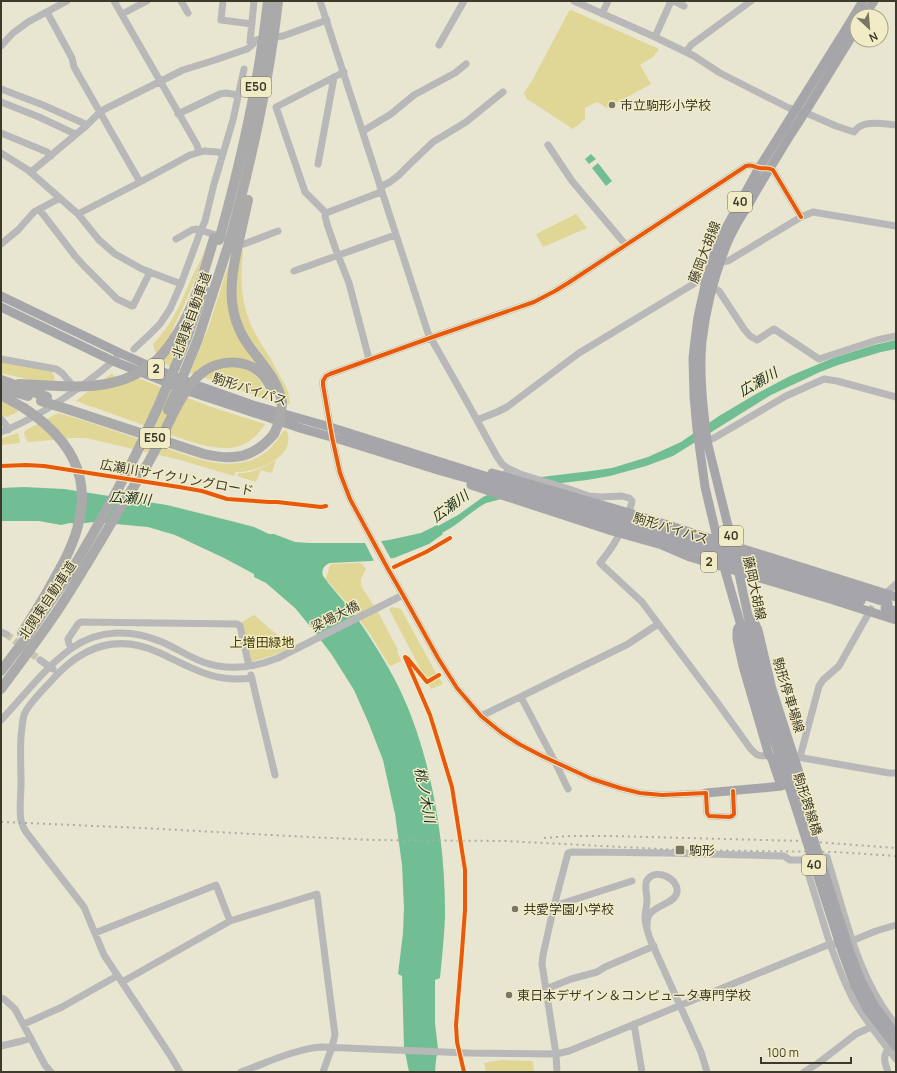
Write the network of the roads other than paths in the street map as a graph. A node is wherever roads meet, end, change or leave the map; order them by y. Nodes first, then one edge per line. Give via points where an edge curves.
1 (65, 1) edge
2 (114, 1) edge
3 (147, 1) edge
4 (181, 1) edge
5 (223, 1) edge
6 (254, 1) edge
7 (268, 1) edge
8 (278, 1) edge
9 (320, 1) edge
10 (464, 1) edge
11 (574, 1) edge
12 (608, 1) edge
13 (671, 1) edge
14 (674, 1) edge
15 (751, 1) edge
16 (863, 1) edge
17 (684, 6) dead end
18 (47, 12) junction
19 (188, 12) dead end
20 (122, 14) junction
21 (602, 14) junction
22 (327, 20) junction
23 (252, 24) junction
24 (655, 37) junction
25 (849, 41) edge
26 (253, 44) junction
27 (440, 45) dead end
28 (1, 46) edge
29 (686, 52) junction
30 (466, 64) dead end
31 (244, 69) dead end
32 (344, 72) junction
33 (334, 77) junction
34 (160, 81) junction
35 (1, 89) edge
36 (503, 92) dead end
37 (238, 95) junction
38 (1, 102) edge
39 (795, 110) junction
40 (804, 112) junction
41 (99, 113) junction
42 (178, 114) junction
43 (896, 125) edge
44 (86, 126) junction
45 (363, 131) junction
46 (1, 133) edge
47 (75, 135) junction
48 (548, 145) dead end
49 (199, 152) junction
50 (1, 153) edge
51 (223, 153) junction
52 (51, 156) junction
53 (318, 164) dead end
54 (759, 168) junction
55 (769, 168) junction
56 (31, 172) junction
57 (140, 182) junction
58 (381, 189) junction
59 (60, 198) junction
60 (39, 209) junction
61 (326, 213) junction
62 (78, 214) junction
63 (801, 217) junction
64 (896, 226) edge
65 (200, 230) junction
66 (278, 231) dead end
67 (395, 235) junction
68 (176, 239) dead end
69 (225, 242) junction
70 (1, 244) edge
71 (625, 244) junction
72 (338, 255) junction
73 (720, 262) junction
74 (294, 271) dead end
75 (150, 272) junction
76 (181, 284) junction
77 (709, 284) junction
78 (1, 296) edge
79 (1, 307) edge
80 (896, 336) edge
81 (430, 338) junction
82 (134, 349) dead end
83 (120, 353) junction
84 (1, 359) edge
85 (369, 359) junction
86 (113, 361) junction
87 (180, 369) junction
88 (1, 380) edge
89 (13, 383) junction
90 (1, 389) edge
91 (76, 390) junction
92 (1, 395) edge
93 (896, 397) edge
94 (44, 399) junction
95 (278, 402) junction
96 (1, 419) edge
97 (477, 420) junction
98 (330, 427) junction
99 (4, 431) edge
100 (332, 437) junction
101 (704, 441) junction
102 (506, 476) junction
103 (527, 500) junction
104 (123, 503) junction
105 (569, 506) junction
106 (629, 513) junction
107 (713, 523) junction
108 (620, 533) junction
109 (697, 534) junction
110 (718, 540) junction
111 (734, 546) junction
112 (724, 567) junction
113 (738, 572) junction
114 (896, 584) edge
115 (403, 594) junction
116 (745, 599) junction
117 (889, 601) edge
118 (870, 610) junction
119 (896, 611) edge
120 (896, 620) edge
121 (658, 624) junction
122 (741, 625) junction
123 (72, 648) junction
124 (40, 660) tunnel mouth
125 (248, 662) dead end
126 (1, 663) edge
127 (50, 667) junction
128 (1, 672) edge
129 (57, 674) junction
130 (1, 689) edge
131 (521, 697) junction
132 (482, 716) junction
133 (1, 720) edge
134 (778, 742) junction
135 (769, 755) junction
136 (797, 758) junction
137 (555, 762) junction
138 (896, 773) edge
139 (275, 776) dead end
140 (781, 786) junction
141 (568, 789) dead end
142 (733, 791) junction
143 (706, 793) junction
144 (804, 860) junction
145 (632, 881) dead end
146 (554, 906) junction
147 (230, 921) junction
148 (896, 925) edge
149 (647, 927) junction
150 (95, 933) junction
151 (853, 940) junction
152 (830, 944) junction
153 (654, 946) junction
154 (120, 979) junction
155 (859, 985) junction
156 (546, 989) junction
157 (1, 998) edge
158 (680, 1005) junction
159 (24, 1024) junction
160 (634, 1024) junction
161 (896, 1025) edge
162 (871, 1027) junction
163 (896, 1035) edge
164 (31, 1038) junction
165 (1, 1046) edge
166 (332, 1047) junction
167 (892, 1048) edge
168 (556, 1054) junction
169 (896, 1059) edge
170 (815, 1069) edge
171 (51, 1072) edge
172 (180, 1072) edge
173 (241, 1072) edge
174 (322, 1072) edge
175 (557, 1072) edge
176 (642, 1072) edge
177 (707, 1072) edge
178 (804, 1072) edge
179 (888, 1072) edge

1 - 18 street
2 - 20 street
3 - 20 street
4 - 19 street
5 - 23 street via 221,20
6 - 23 street
7 - 69 highway, 北関東自動車道 / E50, bridge via 255,91 228,210
8 - 69 highway, E50, bridge via 263,101 261,133
9 - 22 street
10 - 27 street
11 - 21 street
12 - 21 street
13 - 24 street
14 - 17 street
15 - 29 street via 691,45
16 - 39 main road, 藤岡大胡線 / 40
18 - 28 street via 13,33
18 - 41 street
20 - 34 street
21 - 24 street
22 - 26 street via 283,36 256,40
22 - 32 street
23 - 26 street via 250,42
24 - 29 street
25 - 40 main road, 藤岡大胡線 / 40
26 - 34 street via 247,49 183,70
29 - 39 street via 726,77
30 - 45 street via 455,73 414,95 391,114
31 - 37 street
32 - 33 street
32 - 45 street
33 - 53 street
33 - 61 street via 276,107 305,192
34 - 41 street
34 - 42 street
35 - 44 street via 43,105
36 - 58 street via 466,122 433,142
37 - 42 street via 220,94
37 - 51 street
38 - 47 street
39 - 40 street
39 - 54 main road, 藤岡大胡線 / 40
40 - 43 street via 854,132 856,128 865,125
40 - 55 main road, 藤岡大胡線 / 40
41 - 44 street
41 - 57 street
42 - 49 street
44 - 47 street
45 - 58 street
46 - 52 street
47 - 52 street
48 - 71 street via 572,181
49 - 51 street
49 - 57 street via 186,156
50 - 56 street
51 - 65 street via 205,221
52 - 56 street
54 - 55 street
54 - 71 street via 753,165 746,166
54 - 77 main road, 藤岡大胡線 / 40 via 715,252
55 - 63 street via 773,170
55 - 73 main road, 藤岡大胡線 / 40 via 735,228
56 - 59 street
57 - 62 street
58 - 61 street
58 - 67 street
59 - 60 street
59 - 62 street
60 - 70 street
60 - 75 street via 84,266 119,300 133,306
61 - 72 street via 327,224
62 - 75 street via 98,240 115,254
63 - 64 street via 813,212
63 - 73 street via 728,262
65 - 66 street via 244,244
65 - 68 street via 192,230
65 - 76 street
67 - 72 street
67 - 81 street
69 - 87 highway, 北関東自動車道 / E50 via 198,339
69 - 89 highway, bridge via 198,286 184,322 174,339 164,353 146,369 130,378 94,386
69 - 95 highway via 233,312 244,339 276,384 280,395
71 - 81 street via 568,283 534,302
72 - 74 street
72 - 85 street via 349,283
73 - 77 main road, 藤岡大胡線 / 40
75 - 76 street
76 - 82 street via 160,324
77 - 80 street via 719,291 750,336 758,340 774,329 819,359
77 - 97 street via 701,281 695,283 582,351 507,407
77 - 101 main road, 藤岡大胡線 / 40 via 700,361 701,427
78 - 83 main road, 駒形バイパス / 2
79 - 86 main road, 駒形バイパス / 2
81 - 85 street
81 - 97 street
83 - 86 street
83 - 98 main road, 駒形バイパス / 2 via 196,385 253,405
84 - 91 street via 56,369
85 - 98 street via 326,376 323,381
86 - 91 street
86 - 100 main road, 駒形バイパス / 2 via 191,392
87 - 104 highway, 北関東自動車道 / E50, bridge via 164,419
87 - 128 highway, 北関東自動車道 / E50, bridge via 99,524 30,633
88 - 89 highway
89 - 94 highway
90 - 94 highway
91 - 99 street via 46,410
92 - 126 highway, bridge via 46,424 63,442 74,461 82,496 80,520 61,566 43,599
93 - 101 street via 824,379 786,396 714,438
94 - 95 highway via 221,452 245,449 258,443 271,432
95 - 104 highway, bridge via 265,377 246,365 223,362 210,367 188,387 155,451
96 - 99 street via 6,425
97 - 102 street
98 - 100 street
98 - 102 main road, 駒形バイパス / 2 via 432,460
100 - 103 main road, 駒形バイパス / 2
100 - 115 street via 345,487
101 - 107 main road, 藤岡大胡線 / 40 via 703,472
101 - 111 main road, 藤岡大胡線 / 40
102 - 105 main road, 駒形バイパス / 2
102 - 106 main road, 2
102 - 106 street via 520,474 594,497 625,496 632,501
103 - 105 main road, 駒形バイパス / 2
103 - 108 main road, 2
104 - 130 highway, 北関東自動車道 / E50 via 58,610
105 - 117 main road, 駒形バイパス / 2, bridge
106 - 108 street
106 - 109 main road, 2
107 - 109 main road via 711,528
107 - 110 main road, 藤岡大胡線 / 40
108 - 112 main road, 2
108 - 121 street via 600,563 642,602
109 - 110 main road, 2
110 - 111 main road, 2
110 - 112 main road, 藤岡大胡線 / 40
111 - 113 main road, 藤岡大胡線 / 40
111 - 117 main road, 2
112 - 113 main road, 2
112 - 122 main road, 藤岡大胡線 / 40
113 - 116 main road, 藤岡大胡線 / 40
113 - 118 main road, 2
114 - 117 street
115 - 123 street, 梁場大橋 via 278,658 253,666 230,667 203,662 161,642 134,634 101,635
115 - 132 street via 449,676
116 - 134 main road, 藤岡大胡線 / 40
116 - 136 main road, 駒形停車場線 via 758,630 771,683
117 - 119 main road, 駒形バイパス / 2
118 - 120 main road, 2
118 - 136 street via 839,666 819,686
121 - 131 street via 628,644
121 - 135 street via 755,754
122 - 134 main road, 藤岡大胡線 / 40 via 757,688
122 - 135 main road via 736,636 742,666
123 - 125 street via 68,639 82,622 237,624 240,626
123 - 127 street, 梁場大橋
124 - 127 street
127 - 129 street
127 - 133 street, 梁場大橋
129 - 139 street via 85,652 108,644 120,643 159,652 211,676 236,679 251,676
129 - 150 street via 24,714 21,742 21,822 84,907
131 - 132 street
131 - 137 street
132 - 137 street via 515,742
134 - 155 main road, 駒形跨線橋 / 40, bridge via 842,954
135 - 140 main road
136 - 138 street
136 - 140 main road, 駒形停車場線 via 801,779
137 - 141 street
137 - 143 street via 592,779 634,792 662,795
140 - 142 main road, 駒形停車場線
142 - 143 main road, 駒形停車場線
142 - 143 street via 734,814 729,817 709,816
144 - 146 street via 790,860 784,856 572,852 568,854
144 - 151 street via 827,857
144 - 152 street
145 - 146 street
146 - 156 street via 542,955
147 - 150 street via 216,885
147 - 154 street
147 - 166 street via 317,894 335,1035
148 - 151 street
149 - 149 street via 646,883 651,876 666,876 674,881 676,895 650,913
149 - 153 street
150 - 154 street via 104,955
151 - 152 street
151 - 161 street via 872,988
152 - 158 street
152 - 162 street via 849,990
153 - 156 street via 597,972
153 - 158 street
154 - 159 street
154 - 172 street
155 - 163 main road, 40
155 - 167 main road, 40 via 867,1009
156 - 168 street
157 - 159 street via 15,1009
158 - 160 street
158 - 177 street
159 - 164 street
160 - 168 street via 570,1051
160 - 176 street
162 - 167 street
162 - 170 street via 856,1034
164 - 165 street
164 - 171 street
166 - 168 street
166 - 173 street via 310,1048
166 - 174 street
167 - 169 street
167 - 179 street via 884,1060
168 - 175 street
170 - 178 street

